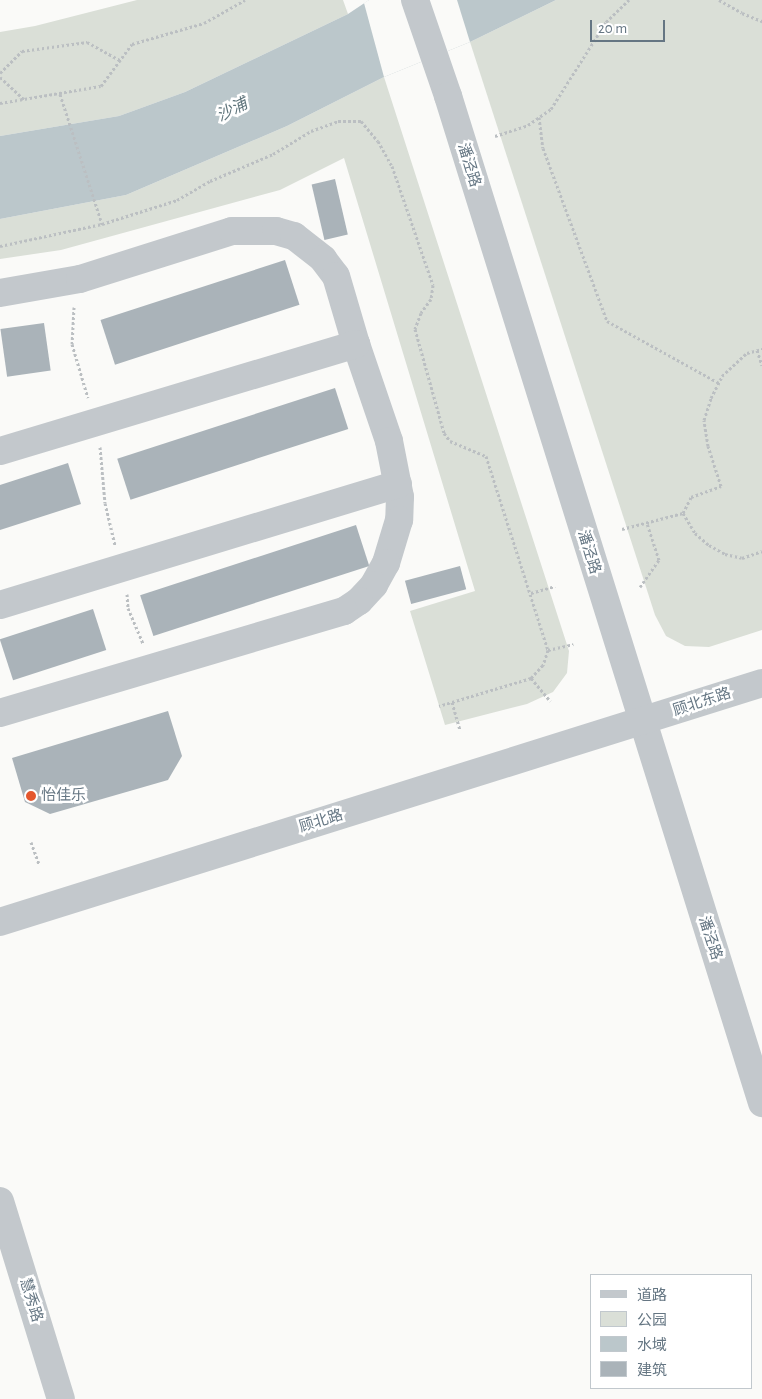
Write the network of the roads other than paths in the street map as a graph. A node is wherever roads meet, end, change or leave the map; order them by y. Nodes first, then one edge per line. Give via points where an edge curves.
1 (415, 0) edge
2 (0, 293) edge
3 (356, 344) junction
4 (0, 451) edge
5 (398, 484) junction
6 (0, 605) edge
7 (762, 683) edge
8 (0, 713) edge
9 (641, 721) junction
10 (0, 922) edge
11 (762, 1103) edge
12 (0, 1201) edge
13 (61, 1399) edge

1 - 9 street, 潘泾路 via 448,96
2 - 3 street via 80,279 232,231 276,231 294,236 324,259 336,276
3 - 4 street
3 - 5 street via 389,441
5 - 6 street
5 - 8 street via 399,520 386,563 374,585 360,601 344,611
7 - 9 street, 顾北东路
9 - 10 street, 顾北路
9 - 11 street, 潘泾路
12 - 13 street, 慧秀路

